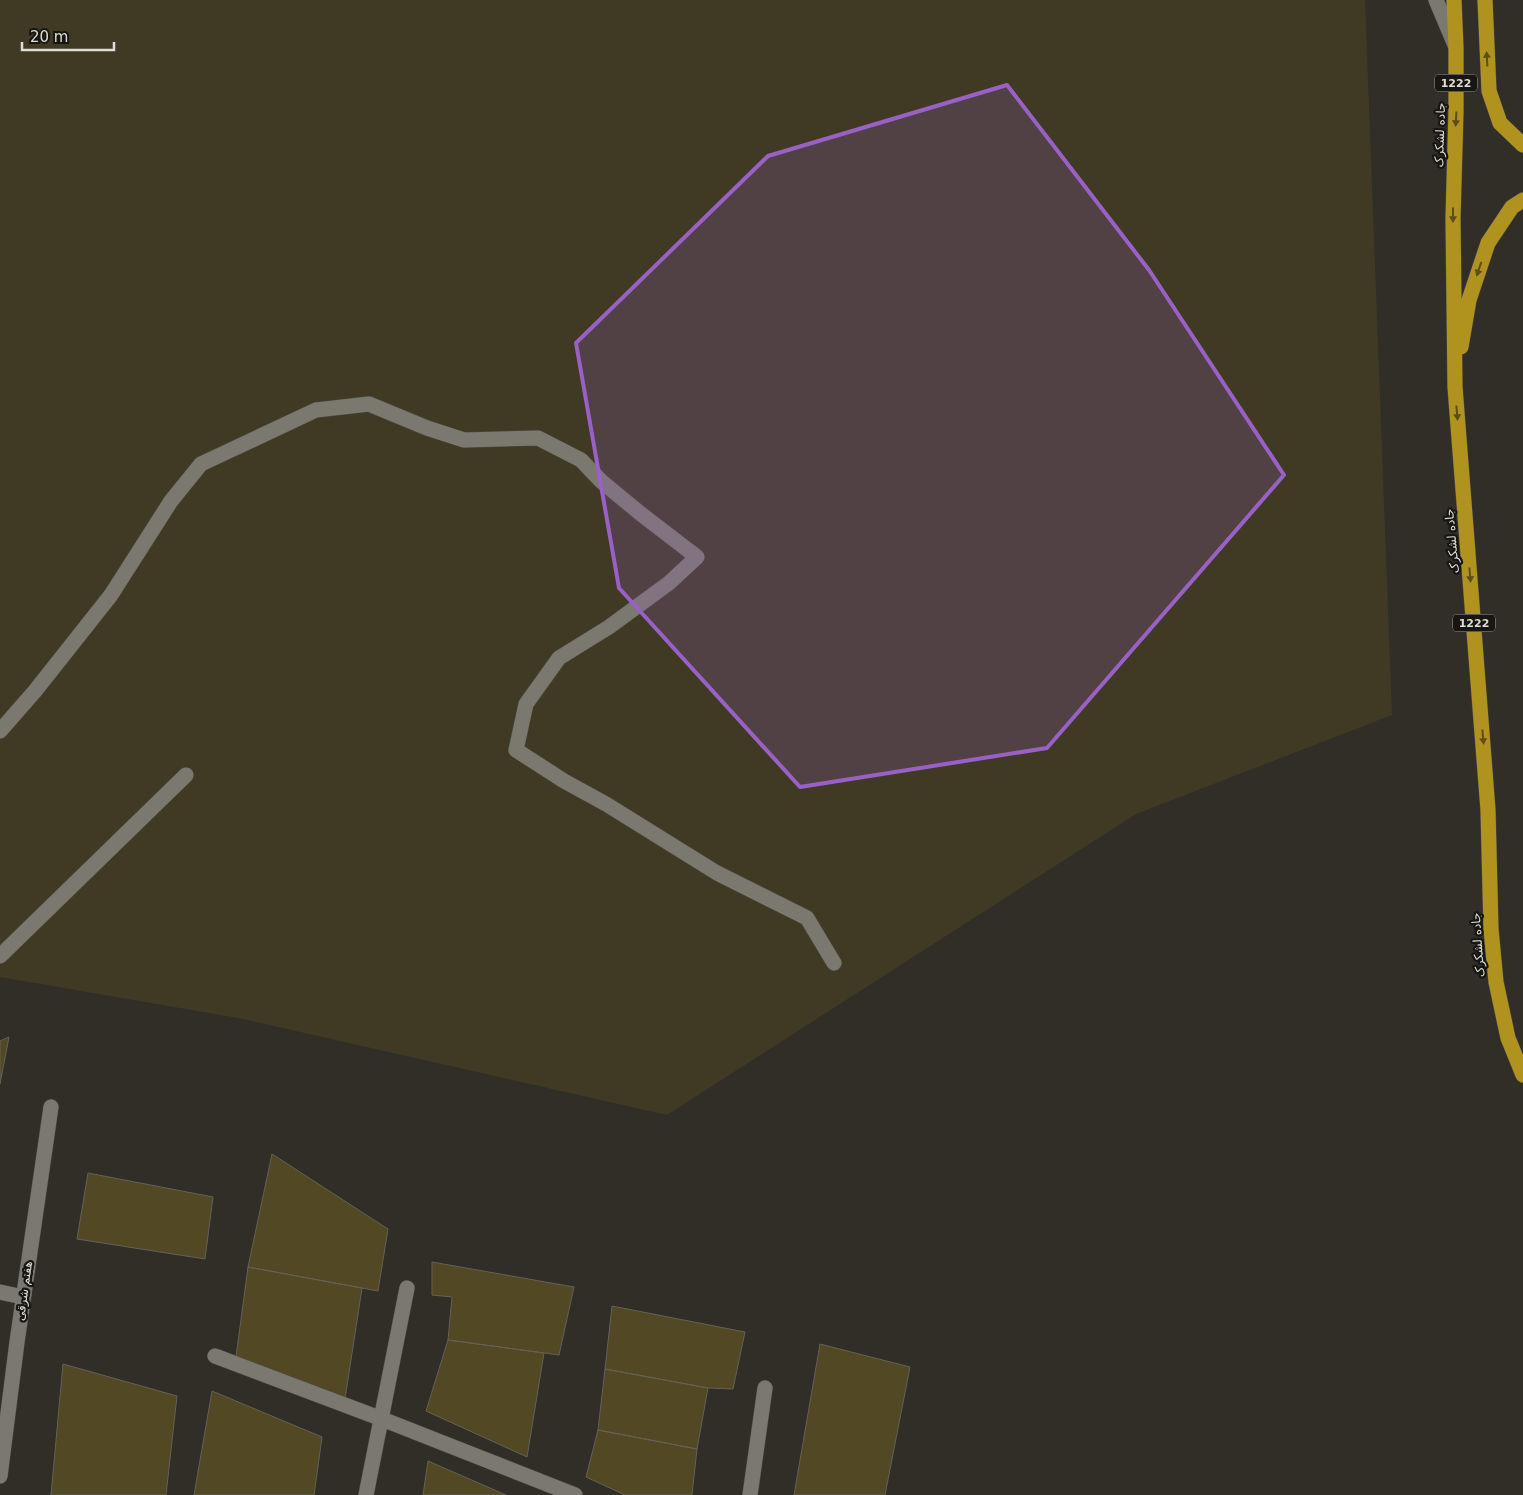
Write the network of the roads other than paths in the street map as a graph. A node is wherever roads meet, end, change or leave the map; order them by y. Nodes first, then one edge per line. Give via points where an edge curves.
1 (1436, 0) edge
2 (1454, 0) edge
3 (1485, 0) edge
4 (1456, 48) junction
5 (1523, 145) edge
6 (1523, 200) edge
7 (1455, 387) junction
8 (0, 731) edge
9 (186, 775) dead end
10 (0, 956) edge
11 (834, 963) dead end
12 (1523, 1075) edge
13 (51, 1107) dead end
14 (407, 1288) dead end
15 (0, 1292) edge
16 (23, 1297) junction
17 (215, 1356) dead end
18 (765, 1388) dead end
19 (382, 1419) junction
20 (0, 1476) edge
21 (366, 1495) edge
22 (574, 1495) edge
23 (750, 1495) edge

1 - 4 street
2 - 4 highway, جاده لشکرک / 1222
5 -> 3 highway, 1222 via 1500,123 1489,91
4 -> 7 highway, جاده لشکرک / 1222 via 1452,218
6 -> 7 highway, 1222 via 1512,207 1488,243 1469,300
7 -> 12 highway, جاده لشکرک / 1222 via 1488,810 1491,938 1508,1038
8 - 11 street via 112,594 171,502 201,464 316,410 369,404 464,440 538,438 581,460 601,481 697,557 669,583 609,627 559,658 526,704 516,750 717,874 807,918
9 - 10 street
13 - 16 street, هفتم شرقی
14 - 19 street
15 - 16 street
16 - 20 street, هفتم شرقی
17 - 19 street
18 - 23 street
19 - 21 street
19 - 22 street

